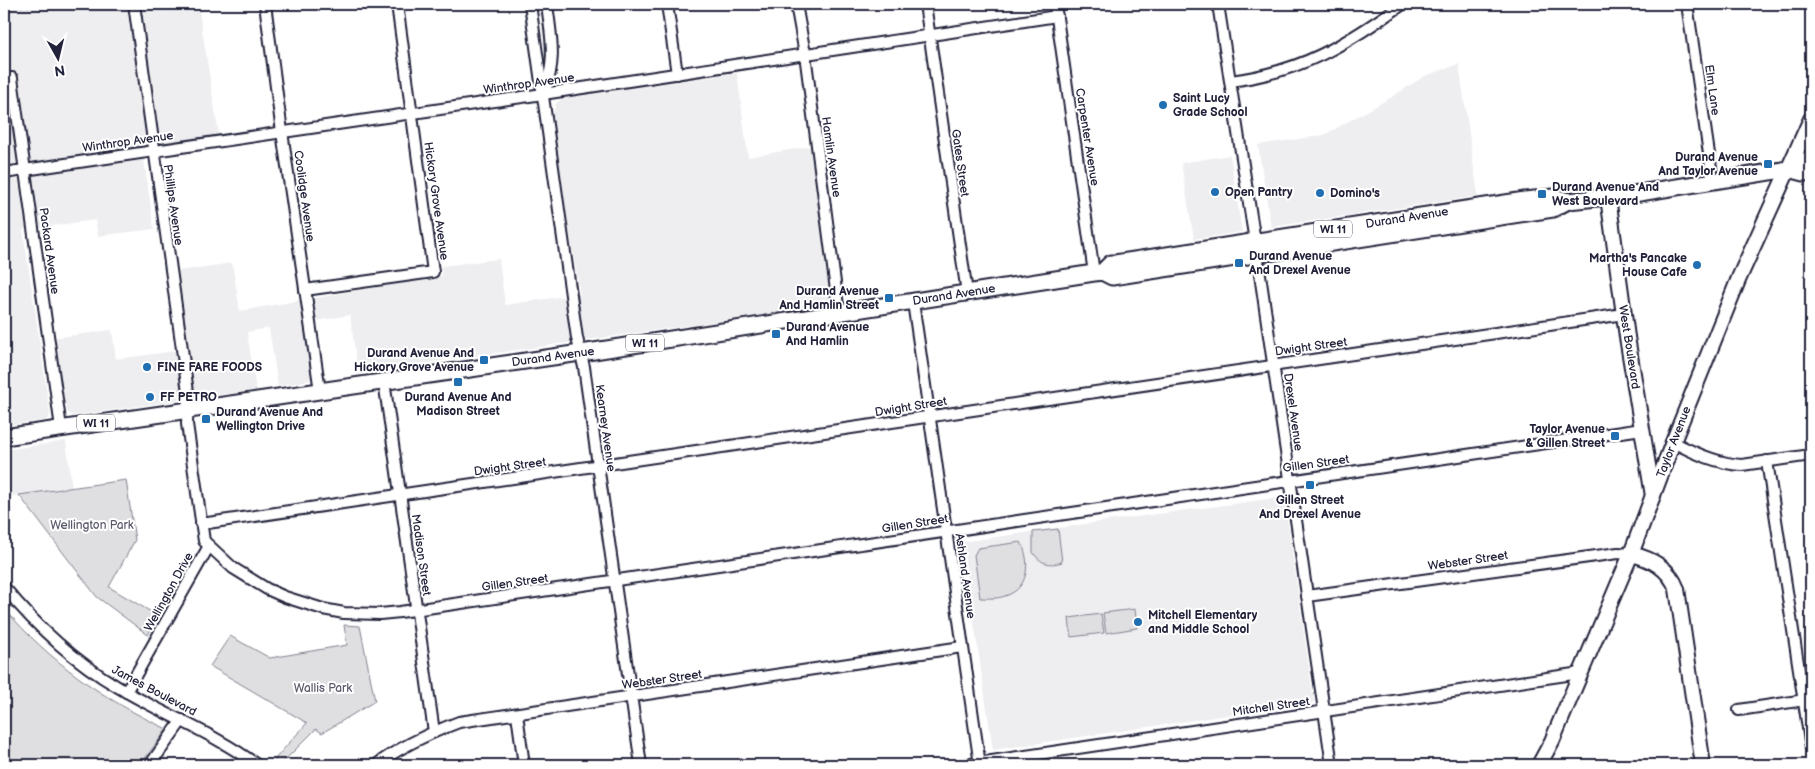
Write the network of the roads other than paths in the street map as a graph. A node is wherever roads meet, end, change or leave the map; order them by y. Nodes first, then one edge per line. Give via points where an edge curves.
1 (134, 4) edge
2 (265, 4) edge
3 (397, 4) edge
4 (530, 4) edge
5 (546, 4) edge
6 (667, 4) edge
7 (796, 4) edge
8 (925, 4) edge
9 (1055, 4) edge
10 (1218, 4) edge
11 (1402, 4) edge
12 (1687, 4) edge
13 (1057, 16) junction
14 (930, 36) junction
15 (805, 54) junction
16 (677, 74) junction
17 (12, 78) dead end
18 (1231, 81) junction
19 (543, 94) junction
20 (411, 113) junction
21 (1810, 129) edge
22 (282, 132) junction
23 (153, 151) junction
24 (1811, 158) edge
25 (1789, 169) junction
26 (24, 170) junction
27 (1811, 172) edge
28 (4, 173) edge
29 (1713, 180) junction
30 (1608, 197) junction
31 (1256, 248) junction
32 (1098, 272) junction
33 (305, 290) junction
34 (967, 293) junction
35 (913, 302) junction
36 (839, 314) junction
37 (1624, 314) junction
38 (580, 353) junction
39 (1274, 365) junction
40 (384, 381) junction
41 (320, 391) junction
42 (187, 410) junction
43 (930, 416) junction
44 (62, 428) junction
45 (1642, 429) junction
46 (4, 437) edge
47 (1673, 442) junction
48 (1811, 455) edge
49 (1768, 462) junction
50 (597, 467) junction
51 (1290, 480) junction
52 (399, 495) junction
53 (1654, 496) junction
54 (202, 524) junction
55 (946, 532) junction
56 (209, 546) junction
57 (1631, 554) junction
58 (614, 582) junction
59 (4, 587) edge
60 (1308, 596) junction
61 (416, 610) junction
62 (962, 647) junction
63 (1580, 673) junction
64 (126, 692) junction
65 (631, 697) junction
66 (1808, 700) edge
67 (1739, 710) dead end
68 (1324, 711) junction
69 (516, 714) junction
70 (182, 720) junction
71 (434, 732) junction
72 (1811, 748) edge
73 (980, 764) edge
74 (150, 765) edge
75 (257, 765) edge
76 (376, 765) edge
77 (524, 765) edge
78 (641, 765) edge
79 (965, 765) edge
80 (1332, 765) edge
81 (1539, 765) edge
82 (1702, 765) edge

1 - 23 street, Phillips Avenue
2 - 22 street, Coolidge Avenue
3 - 20 street, Hickory Grove Avenue
4 - 19 street, Kearney Avenue
5 - 19 street, Kearney Avenue via 553,56
6 - 16 street
7 - 15 street, Hamlin Avenue
8 - 14 street, Gates Street
9 - 13 street, Carpenter Avenue
10 - 18 street, Drexel Avenue
11 - 18 street via 1353,38 1311,60 1267,75
12 - 29 street, Elm Lane
13 - 14 street, Winthrop Avenue
13 - 32 street, Carpenter Avenue
14 - 15 street, Winthrop Avenue
14 - 34 street, Gates Street
15 - 16 street, Winthrop Avenue
15 - 36 street, Hamlin Avenue
16 - 19 street, Winthrop Avenue
17 - 26 street, Packard Avenue
18 - 31 street, Drexel Avenue
19 - 20 street, Winthrop Avenue
19 - 38 street, Kearney Avenue
20 - 22 street, Winthrop Avenue
20 - 33 street, Hickory Grove Avenue via 433,272
21 - 25 street, Taylor Avenue
22 - 23 street, Winthrop Avenue
22 - 33 street, Coolidge Avenue
23 - 26 street, Winthrop Avenue
23 - 42 street, Phillips Avenue via 187,388
24 - 25 main road, Durand Avenue / WI 11
25 - 27 main road, Durand Avenue / WI 11
25 - 29 main road, Durand Avenue / WI 11
25 - 47 street, Taylor Avenue via 1739,278
26 - 28 street, Winthrop Avenue
26 - 44 street, Packard Avenue
29 - 30 main road, Durand Avenue / WI 11
30 - 31 main road, Durand Avenue / WI 11 via 1568,201 1554,197 1525,200
30 - 37 street, West Boulevard
31 - 32 main road, Durand Avenue / WI 11 via 1111,263
31 - 39 street, Drexel Avenue
32 - 34 main road, Durand Avenue / WI 11
33 - 41 street, Coolidge Avenue
34 - 35 main road, Durand Avenue / WI 11
35 - 36 main road, Durand Avenue / WI 11
35 - 43 street, Ashland Avenue
36 - 38 main road, Durand Avenue / WI 11
37 - 39 street, Dwight Street
37 - 45 street, West Boulevard
38 - 40 main road, Durand Avenue / WI 11
38 - 50 street, Kearney Avenue
39 - 43 street, Dwight Street
39 - 51 street, Drexel Avenue
40 - 41 main road, Durand Avenue / WI 11
40 - 52 street, Madison Street
41 - 42 main road, Durand Avenue / WI 11
42 - 44 main road, Durand Avenue / WI 11
42 - 54 street, Wellington Drive
43 - 50 street, Dwight Street
43 - 55 street, Ashland Avenue
44 - 46 main road, Durand Avenue / WI 11
45 - 51 street, Gillen Street
45 - 53 street, West Boulevard
47 - 49 street via 1733,465
47 - 53 street, Taylor Avenue
48 - 49 street
49 - 66 street
50 - 52 street, Dwight Street
50 - 58 street, Kearney Avenue
51 - 55 street, Gillen Street
51 - 60 street, Drexel Avenue
52 - 54 street, Dwight Street
52 - 61 street, Madison Street
53 - 57 street, Taylor Avenue
54 - 56 street, Wellington Drive via 204,541
55 - 58 street, Gillen Street
55 - 62 street, Ashland Avenue
56 - 61 street, Gillen Street via 250,579 304,604 360,614
56 - 64 street, Wellington Drive
57 - 60 street, Webster Street via 1618,553
57 - 63 street, Taylor Avenue
57 - 82 street via 1662,568 1677,589
58 - 61 street, Gillen Street
58 - 65 street, Kearney Avenue
59 - 64 street, James Boulevard via 56,642 85,666
60 - 68 street, Drexel Avenue
61 - 71 street, Madison Street
62 - 65 street, Webster Street
62 - 73 street, Ashland Avenue
63 - 68 street, Mitchell Street
63 - 81 street, Taylor Avenue
64 - 70 street, James Boulevard
65 - 69 street, Webster Street
65 - 78 street, Kearney Avenue
66 - 67 street
66 - 72 street
68 - 73 street, Mitchell Street
68 - 80 street, Drexel Avenue
69 - 71 street, Webster Street via 459,722
69 - 77 street
70 - 74 street
70 - 75 street, James Boulevard
71 - 76 street, Webster Street
73 - 79 street, Mitchell Street

